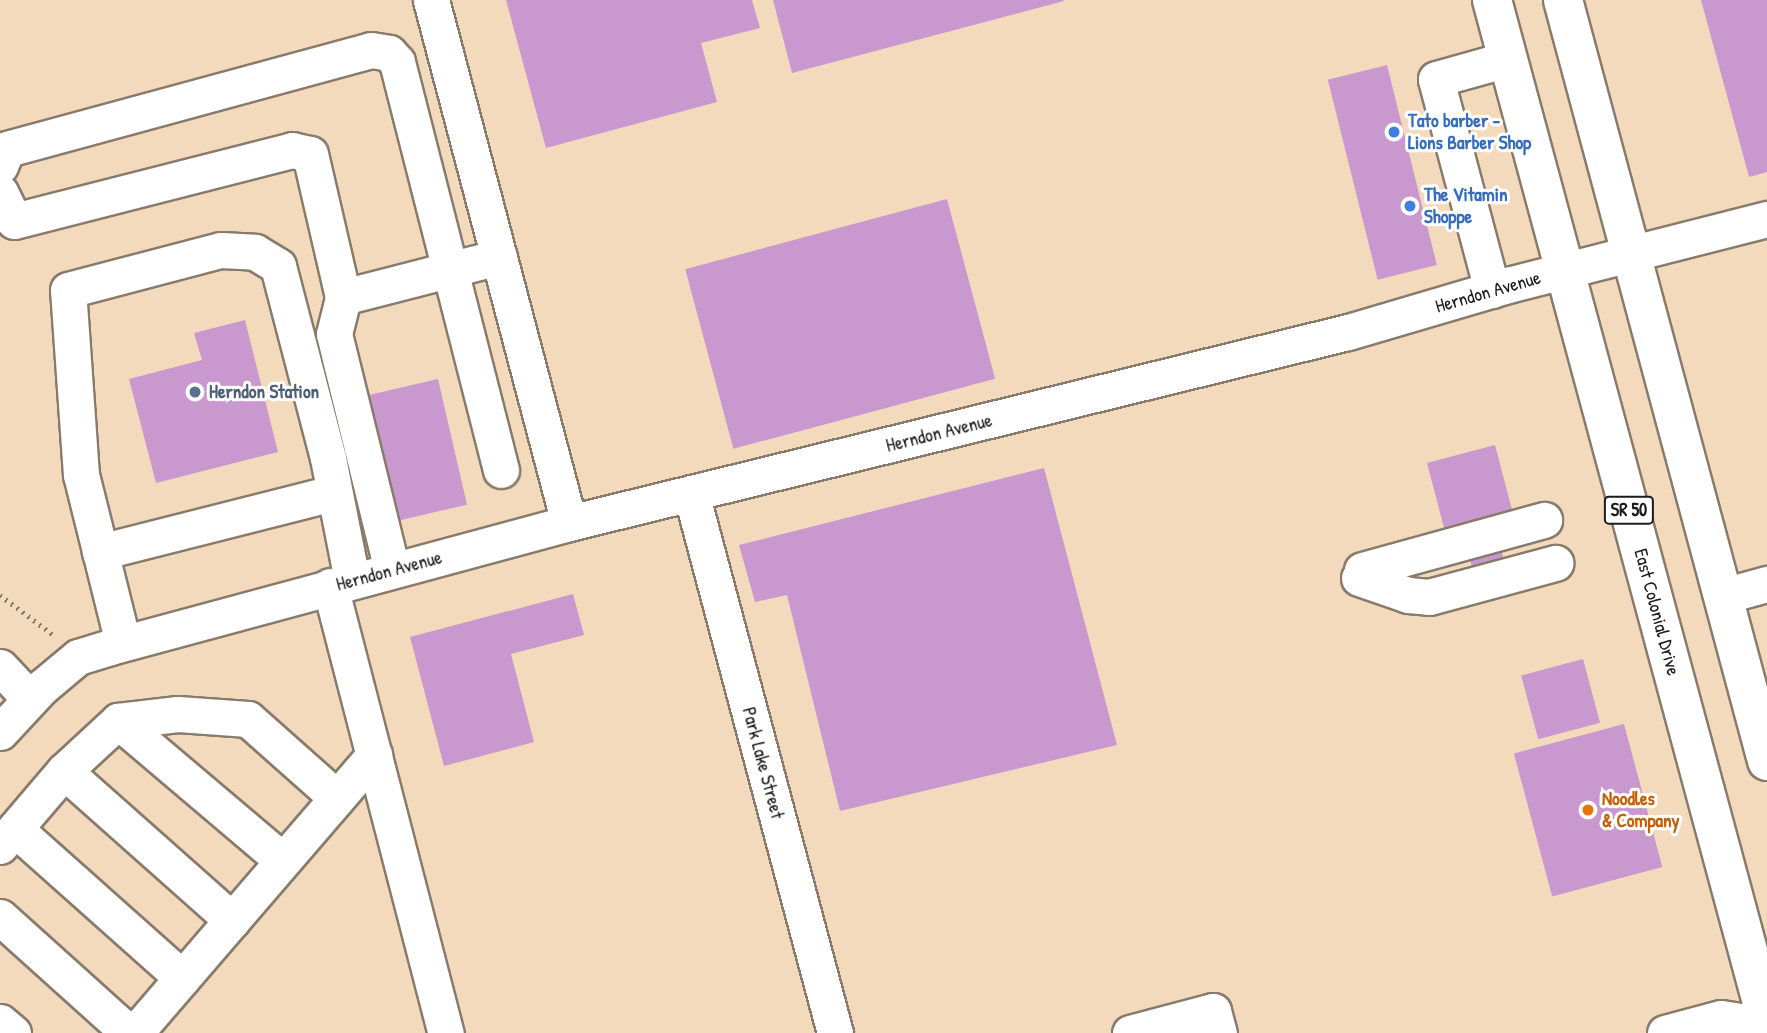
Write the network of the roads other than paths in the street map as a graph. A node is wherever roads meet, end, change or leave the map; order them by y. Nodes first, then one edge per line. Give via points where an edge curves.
1 (431, 0) edge
2 (1492, 0) edge
3 (1563, 0) edge
4 (445, 49) junction
5 (1508, 59) junction
6 (397, 62) junction
7 (0, 166) edge
8 (0, 192) edge
9 (1767, 219) edge
10 (1632, 254) junction
11 (499, 257) junction
12 (449, 270) junction
13 (1564, 271) junction
14 (1492, 290) junction
15 (343, 297) junction
16 (501, 470) dead end
17 (333, 493) junction
18 (691, 493) junction
19 (569, 523) junction
20 (1549, 542) dead end
21 (100, 552) junction
22 (392, 570) junction
23 (1372, 580) dead end
24 (341, 583) junction
25 (1767, 584) edge
26 (1723, 596) junction
27 (117, 645) junction
28 (0, 667) edge
29 (30, 699) junction
30 (118, 721) junction
31 (0, 732) edge
32 (1765, 746) edge
33 (374, 755) junction
34 (64, 771) junction
35 (337, 798) junction
36 (8, 838) edge
37 (283, 861) junction
38 (0, 918) edge
39 (232, 920) junction
40 (182, 978) junction
41 (0, 1022) edge
42 (1767, 1024) edge
43 (13, 1033) edge
44 (129, 1033) edge
45 (135, 1033) edge
46 (446, 1033) edge
47 (835, 1033) edge
48 (1130, 1033) edge
49 (1219, 1033) edge
50 (1665, 1033) edge
51 (1760, 1033) edge

1 - 4 street
2 - 5 highway, East Colonial Drive / SR 50
3 - 10 highway
4 - 6 street
4 - 11 street
5 - 13 highway, East Colonial Drive / SR 50
5 - 14 street via 1436,79
6 - 7 street via 389,53 371,50 7,149
6 - 12 street
8 - 15 street via 14,221 292,150 310,153
9 - 10 street, Herndon Avenue
10 - 13 street, Herndon Avenue
10 - 26 highway
11 - 12 street
11 - 19 street
12 - 15 street
12 - 16 street
13 - 14 street, Herndon Avenue
13 - 42 highway, East Colonial Drive / SR 50
14 - 18 street, Herndon Avenue via 1348,332
15 - 22 street via 334,334
17 - 21 street
17 - 21 street via 278,266 255,252 221,250 68,289 81,475
17 - 24 street
18 - 19 street, Herndon Avenue
18 - 47 street, Park Lake Street
19 - 22 street, Herndon Avenue
20 - 23 street
21 - 27 street
22 - 24 street, Herndon Avenue
24 - 27 street, Herndon Avenue
24 - 33 street
25 - 26 street
26 - 32 highway
27 - 29 street, Herndon Avenue via 78,657
28 - 29 street
29 - 31 street
30 - 34 street
30 - 35 street via 178,714 248,719
30 - 37 street
33 - 35 street
33 - 46 street
34 - 36 street
34 - 39 street
35 - 37 street
36 - 40 street
37 - 39 street
38 - 44 street
39 - 40 street
40 - 45 street
41 - 43 street
42 - 50 street via 1721,1018
42 - 51 street
48 - 49 street via 1213,1011

